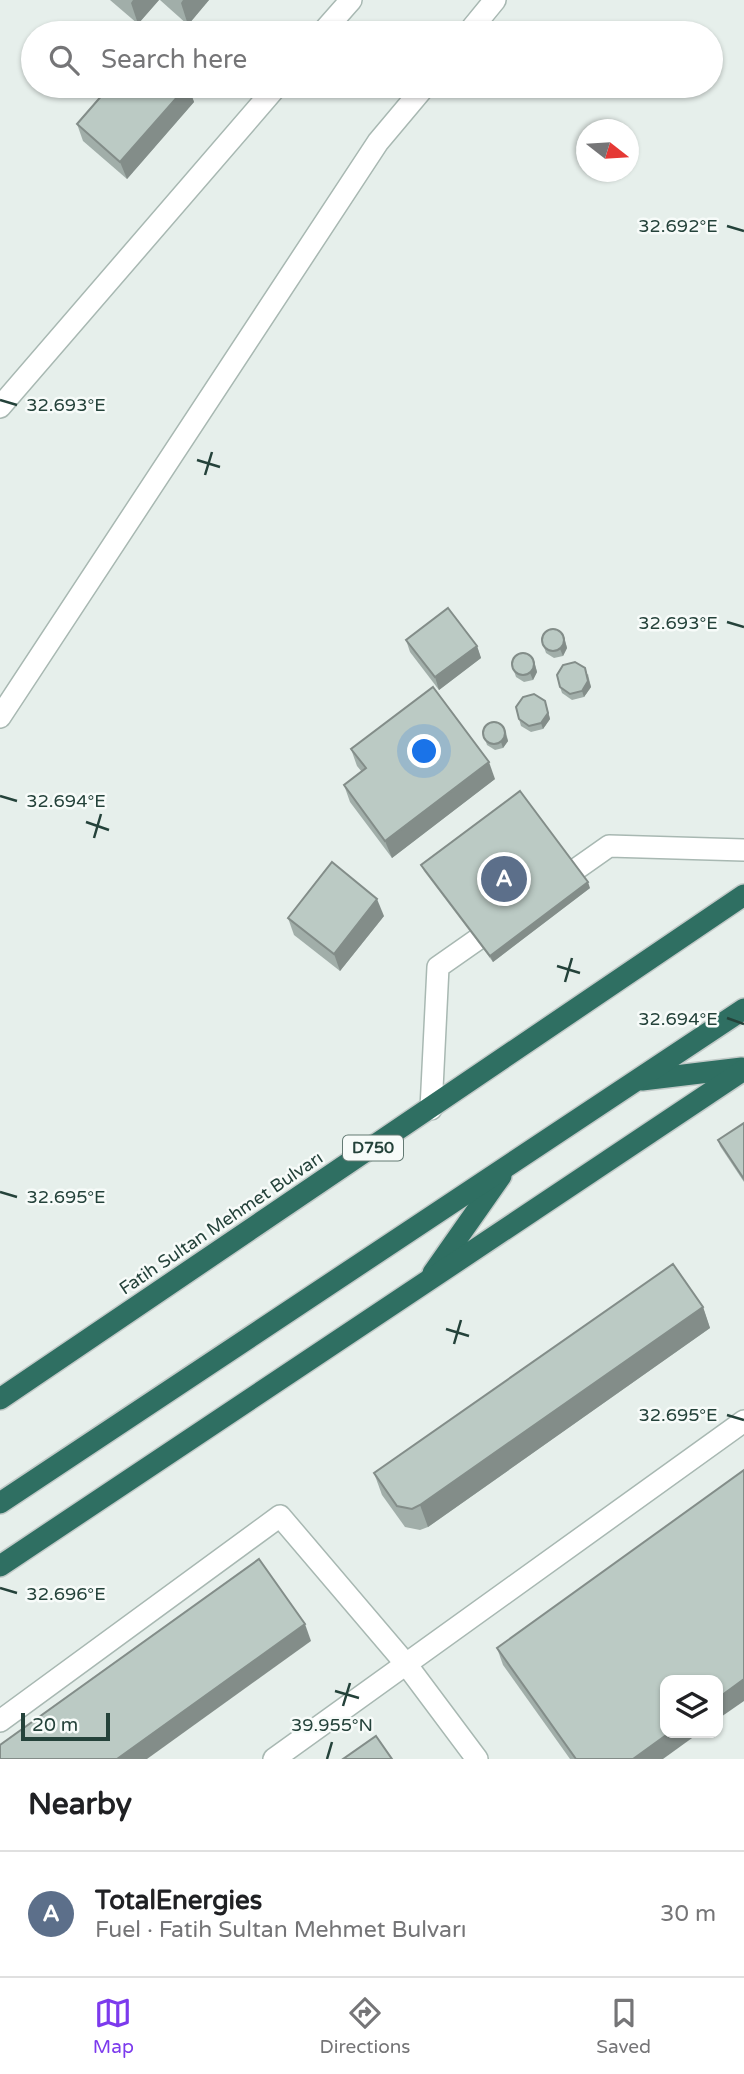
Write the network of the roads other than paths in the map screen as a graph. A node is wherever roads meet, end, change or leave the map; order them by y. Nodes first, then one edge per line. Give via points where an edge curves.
1 (351, 0) edge
2 (495, 0) edge
3 (333, 21) edge
4 (478, 21) edge
5 (267, 98) edge
6 (415, 98) edge
7 (0, 407) edge
8 (0, 718) edge
9 (744, 849) edge
10 (541, 894) edge
11 (744, 895) edge
12 (518, 910) edge
13 (744, 1009) edge
14 (744, 1068) edge
15 (636, 1081) junction
16 (431, 1109) junction
17 (508, 1166) junction
18 (426, 1283) junction
19 (0, 1399) edge
20 (744, 1421) edge
21 (0, 1503) edge
22 (0, 1566) edge
23 (406, 1664) junction
24 (0, 1721) edge
25 (274, 1759) edge
26 (477, 1759) edge

1 - 3 street
2 - 4 street
5 - 7 street
6 - 8 street via 378,142
9 - 10 street via 609,846
11 - 16 highway, Fatih Sultan Mehmet Bulvarı / D750
12 - 16 street via 438,967
13 - 15 highway
14 - 15 highway
14 - 18 highway
15 - 17 highway
16 - 19 highway, Fatih Sultan Mehmet Bulvarı / D750
17 - 18 highway
17 - 21 highway
18 - 22 highway
20 - 23 street
23 - 24 street via 280,1516
23 - 25 street
23 - 26 street

